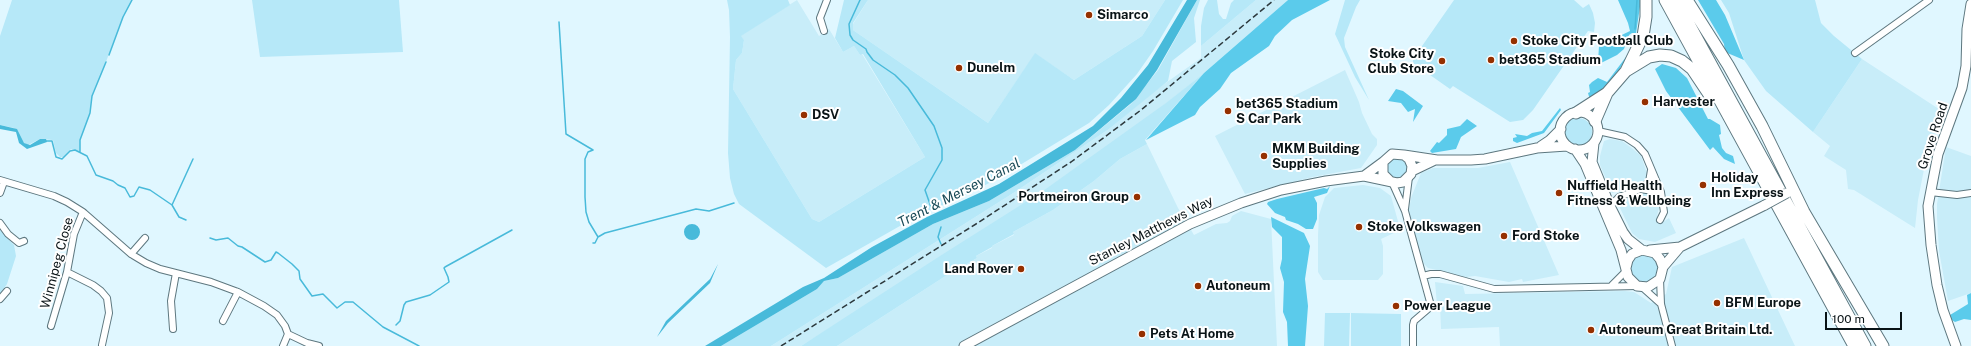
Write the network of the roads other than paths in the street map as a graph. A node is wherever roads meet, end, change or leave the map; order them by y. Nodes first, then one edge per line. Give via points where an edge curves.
1 (827, 0) edge
2 (1646, 0) edge
3 (1665, 0) edge
4 (1676, 0) edge
5 (1688, 0) edge
6 (1929, 0) edge
7 (1971, 4) edge
8 (824, 31) dead end
9 (1855, 53) dead end
10 (1626, 71) junction
11 (1607, 92) junction
12 (1576, 113) junction
13 (1596, 126) junction
14 (1561, 129) junction
15 (1594, 143) junction
16 (1537, 148) junction
17 (1571, 148) junction
18 (1746, 148) junction
19 (1404, 155) junction
20 (1436, 160) junction
21 (1383, 162) junction
22 (1651, 166) junction
23 (1410, 174) junction
24 (1364, 176) junction
25 (2, 181) edge
26 (1391, 182) junction
27 (1638, 190) junction
28 (1789, 190) junction
29 (1930, 192) junction
30 (0, 193) edge
31 (1971, 193) edge
32 (1662, 200) junction
33 (1610, 206) junction
34 (1405, 211) junction
35 (83, 212) junction
36 (1660, 220) dead end
37 (0, 223) edge
38 (144, 243) dead end
39 (21, 244) dead end
40 (1680, 247) junction
41 (1646, 250) junction
42 (131, 254) junction
43 (1663, 267) junction
44 (1626, 270) junction
45 (67, 272) junction
46 (176, 274) junction
47 (1423, 276) junction
48 (1660, 279) junction
49 (1612, 285) junction
50 (1640, 286) junction
51 (7, 291) dead end
52 (238, 292) junction
53 (1, 301) edge
54 (1661, 304) junction
55 (227, 319) dead end
56 (54, 323) dead end
57 (171, 325) dead end
58 (288, 334) junction
59 (101, 341) dead end
60 (1882, 344) edge
61 (283, 346) edge
62 (319, 346) edge
63 (964, 346) edge
64 (1413, 346) edge
65 (1672, 346) edge
66 (1854, 346) edge
67 (1865, 346) edge
68 (1956, 346) edge

1 - 8 street via 820,18
2 - 10 highway via 1642,36
3 - 18 highway
4 - 67 highway
5 - 28 highway via 1744,92 1773,147
6 - 9 street
7 - 29 main road, Grove Road via 1962,88 1938,154
10 - 11 highway
10 - 18 highway via 1654,55 1665,54 1682,61 1692,69
11 - 12 highway
11 - 13 highway
12 - 13 main road via 1586,114
12 - 14 main road via 1565,119
13 - 15 main road
13 - 22 street via 1630,140 1645,154
14 - 16 main road
14 - 17 main road via 1562,138
15 - 17 main road via 1584,149
15 - 33 main road via 1592,162
16 - 17 main road
16 - 20 main road via 1485,159
17 - 44 main road via 1585,164 1621,250
18 - 66 highway
19 - 20 main road
19 - 21 main road via 1392,154
19 - 23 main road via 1411,161
20 - 23 main road
21 - 24 main road
21 - 26 main road via 1383,174
22 - 27 street via 1649,182
22 - 32 street
23 - 26 main road via 1403,182
23 - 34 street
24 - 26 main road, Stanley Matthews Way
24 - 63 main road, Stanley Matthews Way via 1326,180 1281,190 1190,224
25 - 30 street
25 - 35 street via 54,196
26 - 34 street
27 - 32 street via 1653,191
27 - 33 street via 1619,197
28 - 40 main road
28 - 60 highway
29 - 31 street via 1957,195
29 - 68 main road, Grove Road via 1929,226 1934,267 1943,310
32 - 36 street via 1664,212
33 - 41 main road via 1628,239
34 - 47 street
35 - 42 street
35 - 45 street, Winnipeg Close via 74,234
37 - 39 street via 8,234
38 - 42 street
40 - 41 main road
40 - 43 main road
41 - 43 main road via 1660,259
41 - 44 main road via 1632,254
42 - 46 street via 155,267
43 - 48 main road
44 - 49 street
44 - 50 main road via 1628,277
45 - 56 street, Winnipeg Close
45 - 59 street via 93,285 106,298 109,313
46 - 52 street via 211,282
46 - 57 street via 171,302
47 - 49 street via 1440,274 1494,290 1600,288
47 - 64 street via 1430,306 1414,321
48 - 50 main road via 1654,284
48 - 54 street
49 - 50 street
50 - 54 street
51 - 53 street
52 - 55 street
52 - 58 street via 277,315
54 - 65 street
58 - 61 street
58 - 62 street

